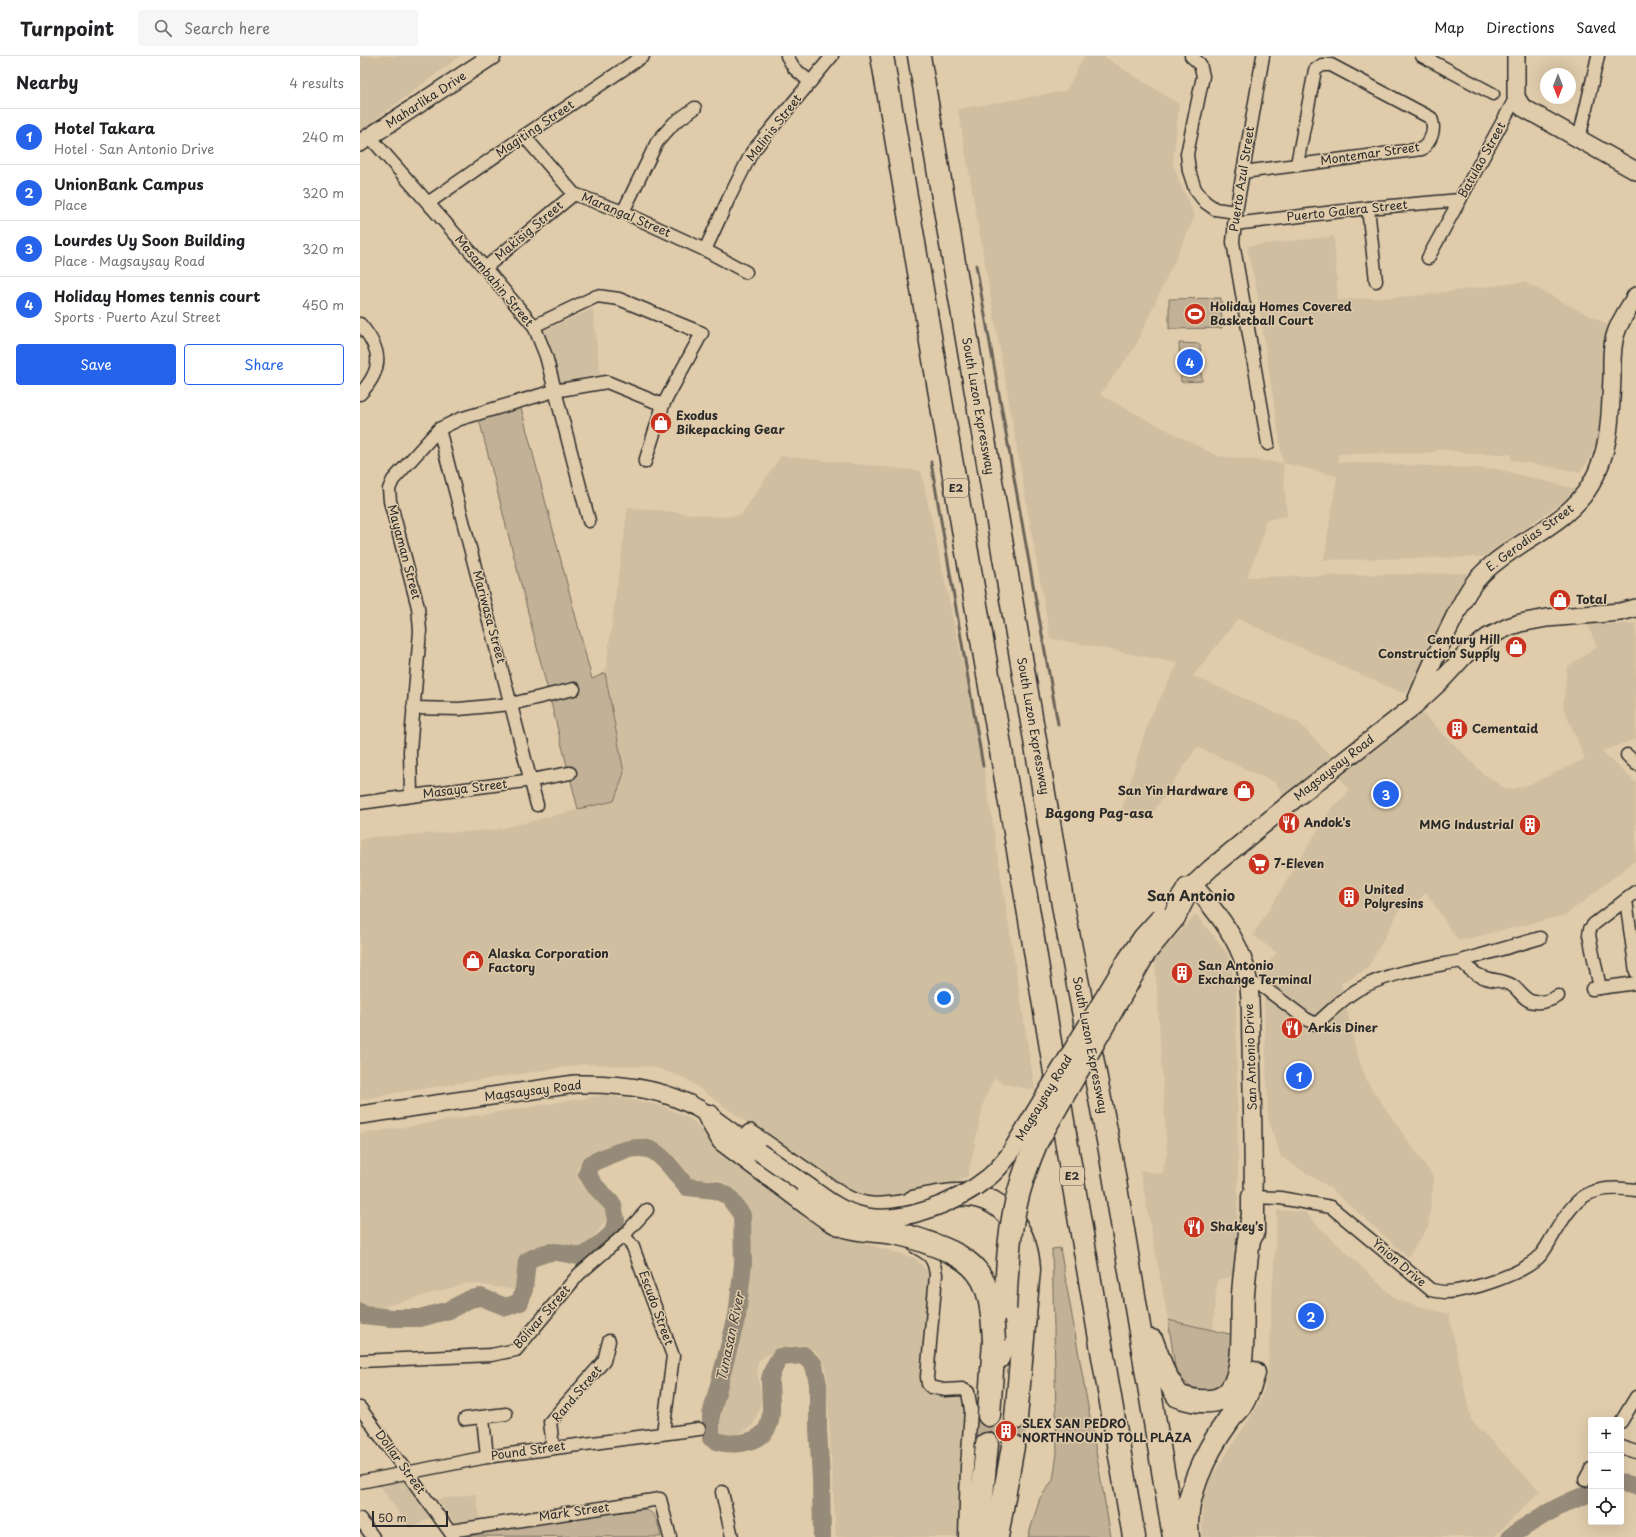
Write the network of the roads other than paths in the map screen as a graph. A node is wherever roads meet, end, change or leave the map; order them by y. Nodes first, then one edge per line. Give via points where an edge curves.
1 (492, 56) edge
2 (643, 56) edge
3 (786, 56) edge
4 (832, 56) edge
5 (882, 56) edge
6 (918, 56) edge
7 (1190, 56) edge
8 (1263, 56) edge
9 (1422, 56) edge
10 (1516, 56) edge
11 (1598, 56) edge
12 (810, 82) junction
13 (1493, 94) dead end
14 (1516, 97) junction
15 (695, 108) dead end
16 (524, 136) junction
17 (1579, 139) junction
18 (365, 140) edge
19 (1297, 164) junction
20 (1636, 171) edge
21 (1243, 172) junction
22 (574, 194) junction
23 (1460, 200) junction
24 (428, 203) junction
25 (1368, 208) junction
26 (623, 212) junction
27 (1236, 212) junction
28 (1234, 224) junction
29 (705, 250) junction
30 (1428, 258) dead end
31 (485, 268) junction
32 (746, 272) dead end
33 (1376, 281) dead end
34 (1636, 296) edge
35 (360, 324) edge
36 (534, 326) junction
37 (554, 391) junction
38 (360, 394) edge
39 (663, 405) junction
40 (439, 429) junction
41 (1268, 444) dead end
42 (644, 462) dead end
43 (589, 520) dead end
44 (1636, 608) edge
45 (574, 689) dead end
46 (512, 704) junction
47 (1415, 705) junction
48 (413, 708) junction
49 (1627, 755) dead end
50 (1636, 764) edge
51 (570, 772) dead end
52 (532, 780) junction
53 (411, 795) junction
54 (360, 803) edge
55 (537, 805) dead end
56 (1191, 886) junction
57 (1636, 892) edge
58 (1626, 900) junction
59 (1168, 916) junction
60 (1540, 938) dead end
61 (1461, 961) junction
62 (1636, 972) edge
63 (1248, 983) junction
64 (1636, 983) edge
65 (1558, 996) dead end
66 (703, 1112) junction
67 (360, 1115) edge
68 (1636, 1190) edge
69 (1253, 1197) junction
70 (913, 1202) junction
71 (647, 1210) dead end
72 (1252, 1219) junction
73 (624, 1235) junction
74 (915, 1247) junction
75 (1130, 1270) junction
76 (609, 1341) dead end
77 (360, 1362) edge
78 (992, 1373) junction
79 (1636, 1397) edge
80 (360, 1408) edge
81 (506, 1414) dead end
82 (989, 1416) tunnel mouth
83 (1624, 1417) edge
84 (483, 1418) junction
85 (1016, 1418) tunnel mouth
86 (465, 1419) dead end
87 (698, 1428) dead end
88 (1115, 1432) junction
89 (663, 1433) junction
90 (987, 1444) tunnel mouth
91 (1013, 1446) tunnel mouth
92 (553, 1447) junction
93 (1624, 1447) edge
94 (1636, 1452) edge
95 (487, 1457) junction
96 (409, 1473) junction
97 (360, 1482) edge
98 (722, 1492) dead end
99 (360, 1519) edge
100 (452, 1534) edge
101 (373, 1537) edge
102 (670, 1537) edge
103 (732, 1537) edge
104 (965, 1537) edge
105 (978, 1537) edge
106 (997, 1537) edge
107 (1122, 1537) edge
108 (1134, 1537) edge
109 (1174, 1537) edge
110 (1188, 1537) edge

1 - 18 main road, Maharlika Drive
2 - 16 street, Magiting Street
3 - 12 street via 794,68
4 - 12 street, Malinis Street
5 - 88 highway, E2
6 - 75 highway, South Luzon Expressway via 1065,917
7 - 27 street via 1200,64 1203,76 1187,154 1188,171 1195,189 1204,202 1216,209
8 - 21 street, Puerto Azul Street
9 - 13 street
10 - 14 main road, Batulao Street
11 - 17 street
12 - 29 street, Malinis Street via 752,152
14 - 17 main road via 1527,111
14 - 23 street, Batulao Street
15 - 26 street via 674,123 657,142
16 - 22 street, Marangal Street
16 - 24 street, Magiting Street
17 - 20 main road
18 - 24 street, Masambahin Street
19 - 19 street, Montemar Street via 1422,150 1434,130 1433,124 1431,118 1331,65 1322,65 1315,70
19 - 21 street, Montemar Street
21 - 27 street, Puerto Azul Street
22 - 26 street, Marangal Street
22 - 31 street, Makisig Street
23 - 25 street, Puerto Galera Street
23 - 30 street, Batulao Street
24 - 31 street, Masambahin Street
25 - 28 street, Puerto Galera Street
25 - 33 street
26 - 29 street, Marangal Street
27 - 28 street, Puerto Azul Street
28 - 41 street, Puerto Azul Street via 1233,242
29 - 32 street, Marangal Street
31 - 36 street, Masambahin Street
34 - 47 main road, E. Gerodias Street via 1616,334 1612,357 1608,440 1592,483 1571,509 1482,573 1438,649
35 - 38 street via 378,352 376,371 370,384
36 - 37 street, Masambahin Street via 546,356
36 - 39 street via 597,296 619,299 702,333
37 - 39 street, Mayaman Street via 607,382
37 - 40 street, Mayaman Street via 460,418
37 - 43 street, Masambahin Street
39 - 42 street
40 - 46 street, Mariwasa Street
40 - 48 street, Mayaman Street via 393,480 389,489 418,607 420,631
44 - 47 main road, Magsaysay Road via 1620,612 1547,618 1508,627 1488,637 1466,654
45 - 46 street
46 - 48 street via 459,709
46 - 52 street, Mariwasa Street
47 - 56 main road, Magsaysay Road via 1291,802
48 - 53 street, Mayaman Street via 410,751
49 - 50 street
51 - 52 street, Masaya Street
52 - 53 street, Masaya Street
52 - 55 street, Mariwasa Street
53 - 54 street, Masaya Street
56 - 59 highway
56 - 63 main road, San Antonio Drive via 1219,916 1237,945
57 - 58 street
58 - 62 street
58 - 64 street via 1594,924 1589,935 1596,989
59 - 66 main road, Magsaysay Road, bridge via 1142,937 1127,958 1010,1155 990,1176 967,1192 919,1212 891,1218 869,1218 835,1205
59 - 78 highway, bridge via 1137,965 1034,1146 1015,1208 1009,1250 1004,1343
60 - 61 street
61 - 63 street via 1396,974 1374,982 1356,991 1316,1024 1262,986
61 - 65 street via 1470,971 1482,977 1508,983 1534,1003 1549,1001
63 - 69 main road, San Antonio Drive via 1254,1141
66 - 67 main road, Magsaysay Road via 664,1094 639,1088 575,1084
66 - 70 main road via 735,1123 843,1198 856,1204 877,1207
66 - 74 street via 709,1130 731,1157 824,1226 859,1238
66 - 78 highway, bridge via 722,1140 823,1215 843,1225 866,1231 902,1235 950,1250 967,1260 976,1269 986,1287 992,1313
68 - 69 street, Ynion Drive via 1602,1188 1591,1191 1571,1206 1537,1259 1491,1282 1446,1292 1431,1290 1331,1207 1280,1198
69 - 72 highway
70 - 74 street
70 - 85 highway via 950,1195 980,1197 997,1204 1019,1230 1026,1246 1029,1269
71 - 73 street, Bolivar Street
72 - 75 highway via 1245,1267 1239,1371 1231,1391 1219,1399 1196,1402 1178,1396 1173,1389 1158,1360
72 - 110 highway via 1258,1298 1254,1372 1240,1406 1206,1455 1188,1511
73 - 77 street, Bolivar Street via 579,1274 516,1350 491,1354
73 - 89 street, Escudo Street via 633,1247 673,1356
74 - 104 street via 929,1254 935,1269 928,1384 945,1390 962,1389 968,1392 971,1410
75 - 109 highway, South Luzon Expressway
76 - 92 street, Rand Street via 604,1361 550,1422
78 - 82 highway
79 - 83 street
80 - 96 street, Dollar Street
81 - 84 street
84 - 86 street
84 - 95 street
87 - 89 street, Pound Street
88 - 107 highway
88 - 108 highway, E2
89 - 92 street, Pound Street
90 - 105 highway
91 - 106 highway
92 - 95 street, Pound Street
93 - 94 street
95 - 96 street, Pound Street
96 - 97 street, Pound Street
96 - 100 street, Dollar Street
98 - 103 street
99 - 101 street
100 - 102 street, Mark Street via 660,1499

